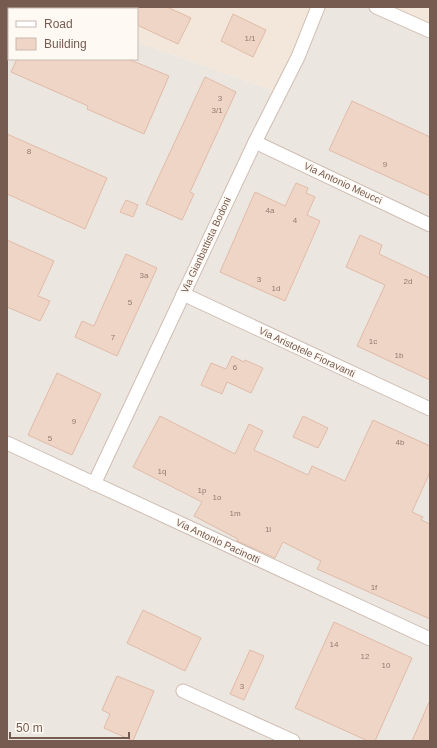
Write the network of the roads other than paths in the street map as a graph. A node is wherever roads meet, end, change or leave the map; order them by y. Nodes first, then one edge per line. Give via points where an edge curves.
1 (318, 7) edge
2 (376, 7) edge
3 (430, 31) edge
4 (255, 142) junction
5 (430, 225) edge
6 (183, 294) junction
7 (430, 409) edge
8 (7, 443) edge
9 (94, 484) junction
10 (430, 639) edge
11 (183, 691) dead end
12 (293, 741) edge

1 - 4 street, Via Gianbattista Bodoni via 298,57
2 - 3 street
4 - 5 street, Via Antonio Meucci
4 - 6 street, Via Gianbattista Bodoni
6 - 7 street, Via Aristotele Fioravanti
6 - 9 street, Via Gianbattista Bodoni
8 - 9 street, Via Antonio Pacinotti
9 - 10 street, Via Antonio Pacinotti
11 - 12 street

